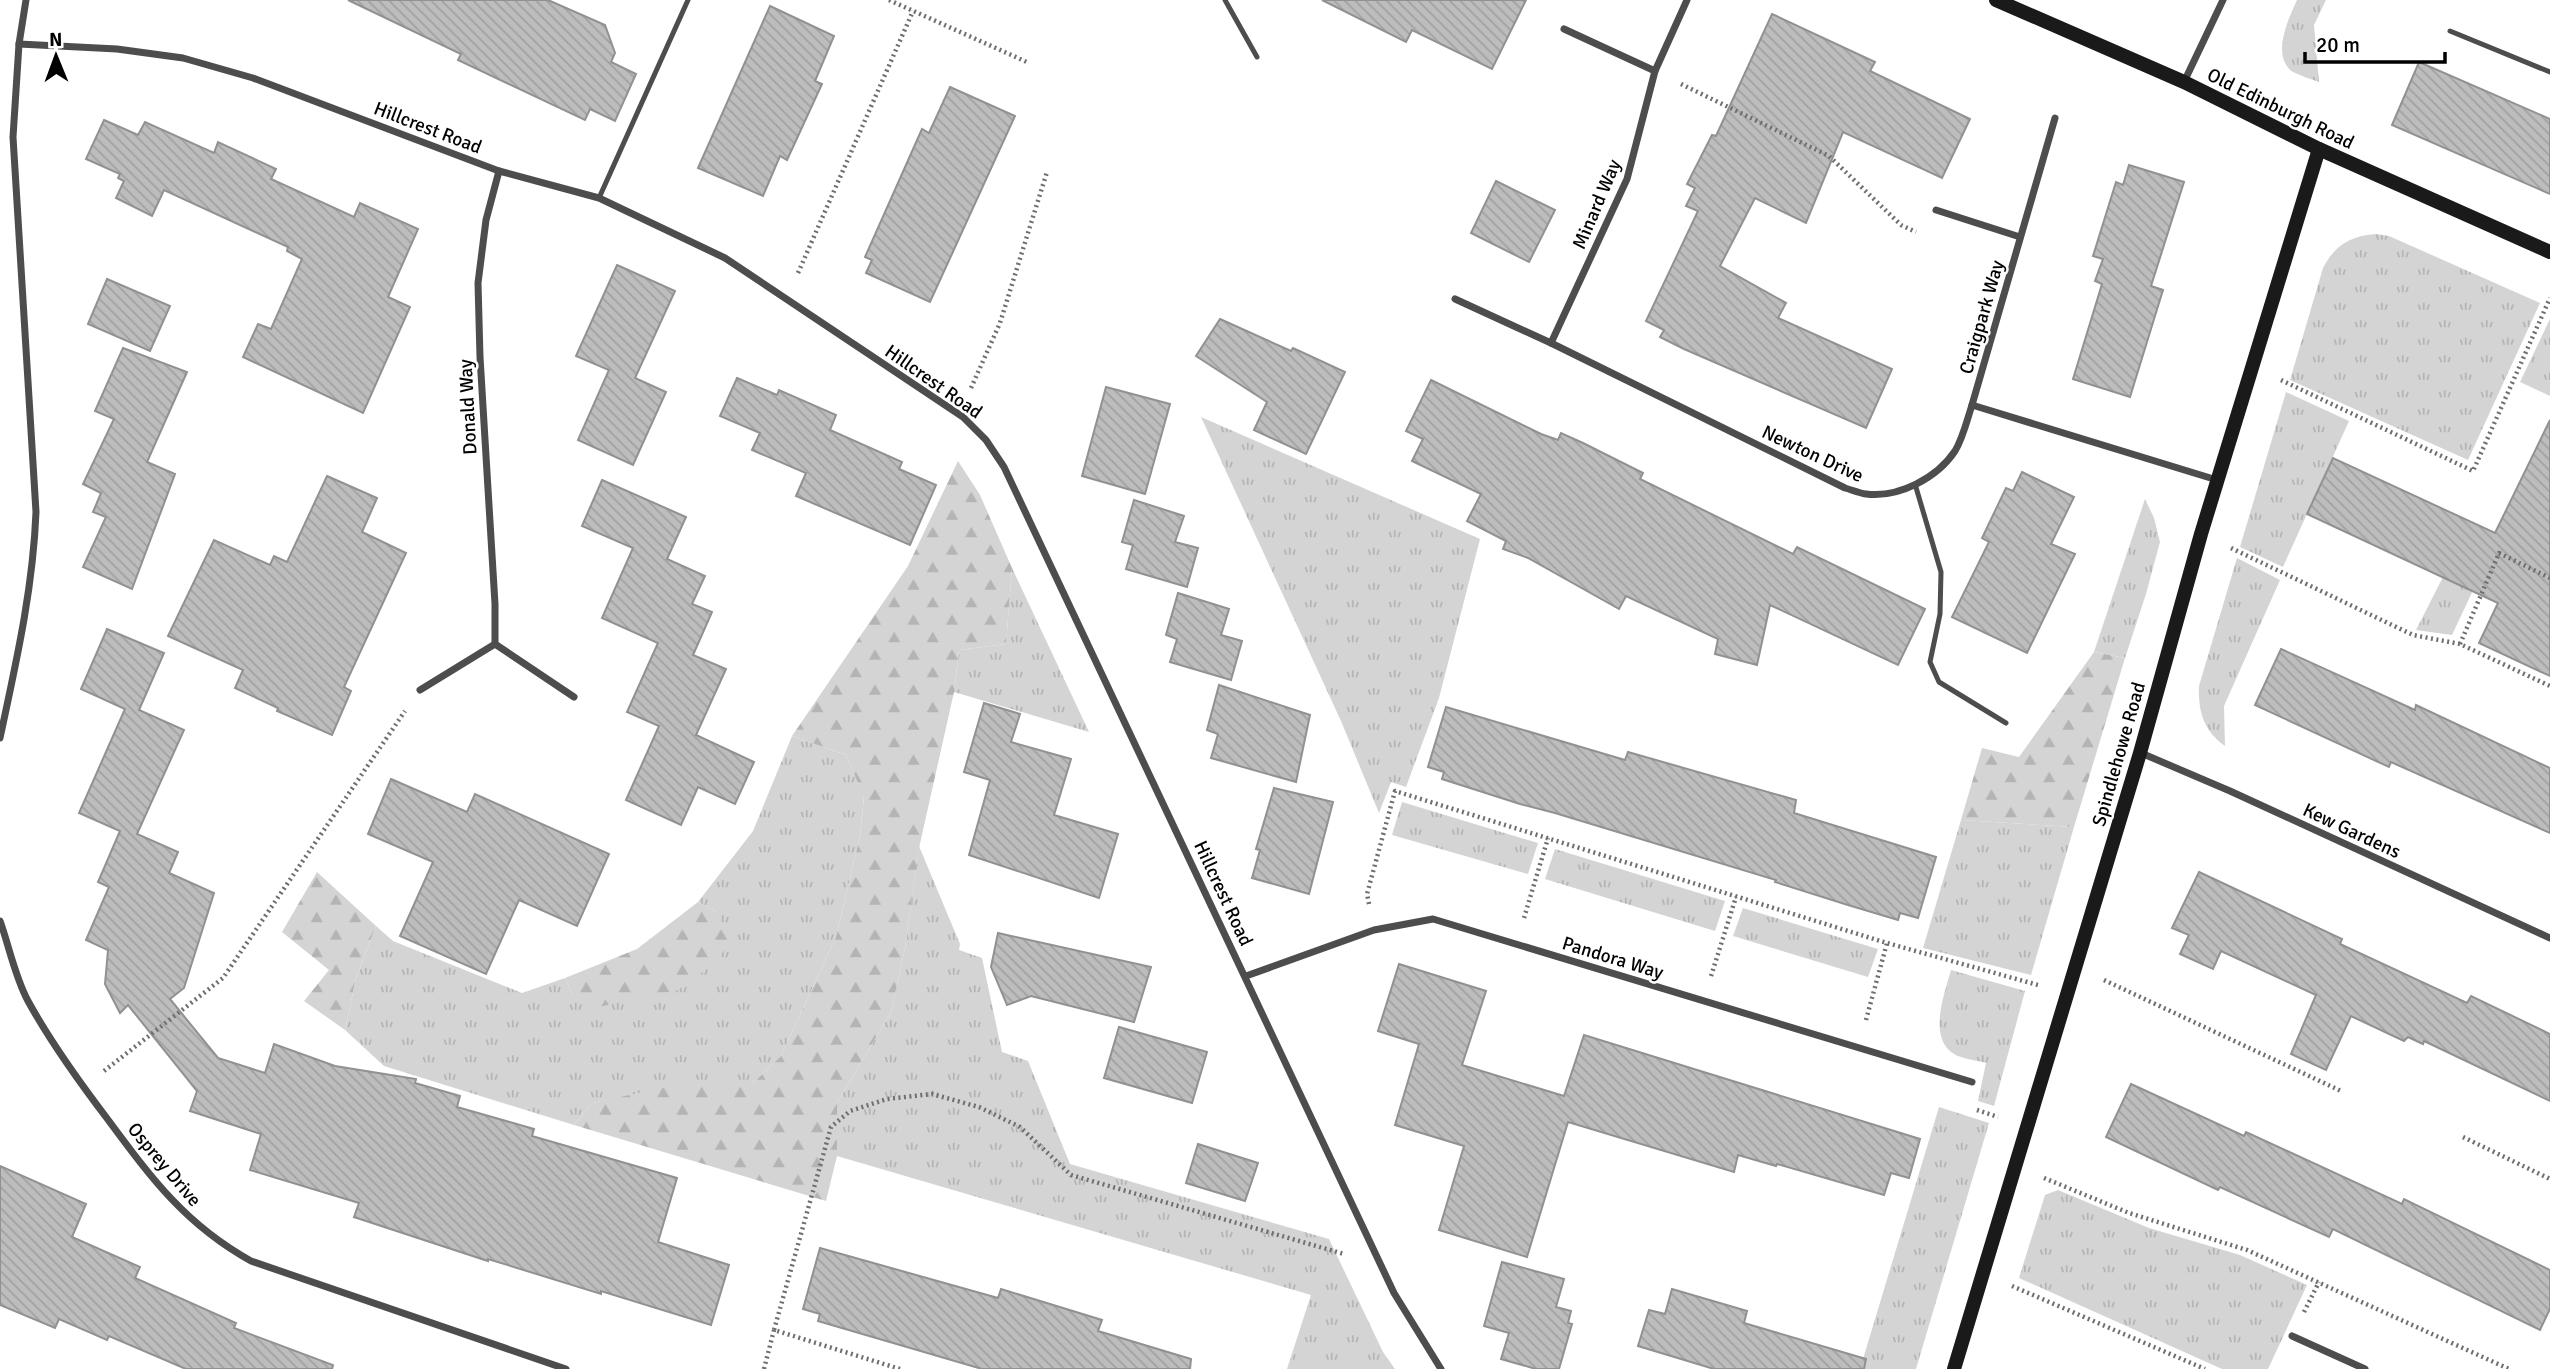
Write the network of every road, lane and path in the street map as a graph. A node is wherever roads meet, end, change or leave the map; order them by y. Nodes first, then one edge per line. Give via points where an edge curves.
1 (26, 0) edge
2 (688, 0) edge
3 (889, 0) edge
4 (1225, 0) edge
5 (1687, 0) edge
6 (1996, 0) edge
7 (2223, 0) edge
8 (913, 11) junction
9 (1564, 29) dead end
10 (2450, 31) dead end
11 (19, 44) junction
12 (1257, 57) dead end
13 (1029, 63) dead end
14 (1654, 71) junction
15 (2550, 72) edge
16 (2184, 82) junction
17 (2054, 118) dead end
18 (2319, 149) junction
19 (499, 171) junction
20 (1047, 172) dead end
21 (599, 198) junction
22 (1936, 210) joint
23 (2020, 237) junction
24 (2550, 252) edge
25 (2550, 298) edge
26 (1455, 299) dead end
27 (787, 300) junction
28 (1551, 343) junction
29 (2253, 367) junction
30 (1972, 405) junction
31 (959, 414) junction
32 (2217, 480) junction
33 (1914, 484) junction
34 (2201, 534) junction
35 (2550, 578) edge
36 (495, 644) junction
37 (2460, 644) junction
38 (2550, 686) edge
39 (419, 690) joint
40 (574, 697) dead end
41 (2006, 723) dead end
42 (0, 738) edge
43 (2140, 753) junction
44 (1548, 838) junction
45 (1367, 894) dead end
46 (1736, 897) junction
47 (1528, 903) dead end
48 (0, 921) edge
49 (2550, 939) edge
50 (1887, 943) junction
51 (1716, 960) dead end
52 (2074, 966) junction
53 (1246, 976) junction
54 (2066, 992) junction
55 (1869, 1007) dead end
56 (1972, 1082) joint
57 (83, 1087) junction
58 (2341, 1091) dead end
59 (2026, 1125) junction
60 (2463, 1137) dead end
61 (2014, 1165) junction
62 (2550, 1179) edge
63 (1382, 1265) junction
64 (1982, 1273) junction
65 (774, 1330) junction
66 (2292, 1336) dead end
67 (541, 1366) edge
68 (566, 1369) edge
69 (764, 1369) edge
70 (900, 1369) edge
71 (1441, 1369) edge
72 (1954, 1369) edge
73 (2205, 1369) edge
74 (2365, 1369) edge
75 (2509, 1369) edge

1 - 11 street
2 - 21 lane
3 - 8 path
4 - 12 lane
5 - 14 street, Minard Way
6 - 16 street, Old Edinburgh Road
7 - 16 street
8 - 13 path
8 - 27 path
9 - 14 street
10 - 15 lane
11 - 19 street, Hillcrest Road via 183,58 253,78
11 - 42 street via 13,137 36,512 30,594
14 - 22 path via 1829,156 1901,225 1927,236
14 - 28 street, Minard Way via 1627,179
16 - 18 street, Old Edinburgh Road
17 - 23 street, Craigpark Way
18 - 24 street, Old Edinburgh Road
18 - 29 street, Spindlehowe Road
19 - 21 street, Hillcrest Road
19 - 36 street, Donald Way via 486,220 478,283
20 - 31 path via 1000,323
21 - 27 street, Hillcrest Road via 724,258
22 - 23 street
23 - 30 street, Craigpark Way
25 - 29 path via 2473,471
26 - 28 street, Newton Drive
27 - 31 street, Hillcrest Road
28 - 33 street, Newton Drive via 1845,488 1884,494
29 - 32 street, Spindlehowe Road
30 - 32 street
30 - 33 street, Newton Drive via 1956,449 1944,464
31 - 53 street, Hillcrest Road via 986,440 1004,467
32 - 34 street, Spindlehowe Road
33 - 41 lane via 1941,572 1940,614 1930,662 1933,674
34 - 37 path via 2413,635
34 - 43 street, Spindlehowe Road
35 - 37 path via 2499,553
36 - 39 street
36 - 40 street
37 - 38 path
39 - 57 path via 223,978
43 - 49 street, Kew Gardens
43 - 52 street, Spindlehowe Road
44 - 45 path via 1395,791
44 - 46 path
44 - 47 path
46 - 50 path
46 - 51 path
48 - 57 street, Osprey Drive via 27,999
50 - 54 path
50 - 55 path
52 - 54 street, Spindlehowe Road
52 - 58 path
53 - 56 street, Pandora Way via 1374,930 1433,919
53 - 63 street, Hillcrest Road
54 - 59 street, Spindlehowe Road
56 - 59 path via 1966,1107
57 - 67 street, Osprey Drive via 156,1183 224,1246 251,1261
59 - 61 street, Spindlehowe Road
60 - 62 path
61 - 64 street, Spindlehowe Road
61 - 75 path via 2129,1213 2247,1250
63 - 65 path via 1071,1175 1020,1127 979,1107 932,1094 887,1099 850,1111 831,1127
63 - 71 street, Hillcrest Road
64 - 72 street, Spindlehowe Road
64 - 73 path
65 - 69 path
65 - 70 path
66 - 74 street
67 - 68 street, Osprey Drive

